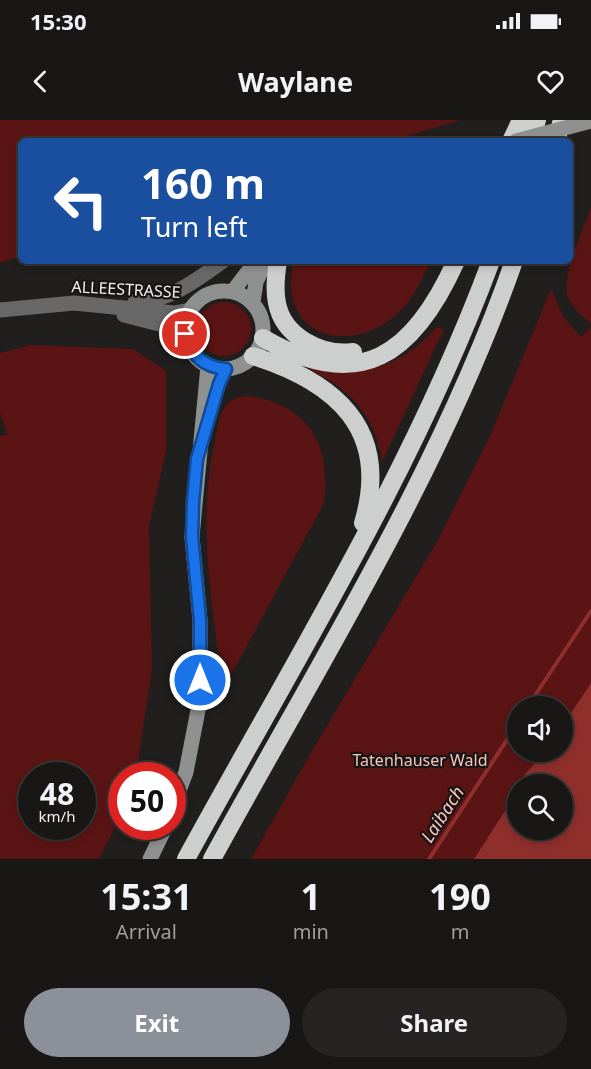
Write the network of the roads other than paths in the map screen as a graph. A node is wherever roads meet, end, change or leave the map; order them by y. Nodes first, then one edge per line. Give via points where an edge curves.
1 (522, 120) edge
2 (537, 120) edge
3 (562, 120) edge
4 (591, 121) edge
5 (513, 138) edge
6 (527, 138) edge
7 (532, 138) edge
8 (557, 138) edge
9 (219, 264) edge
10 (254, 264) edge
11 (265, 264) edge
12 (278, 264) edge
13 (454, 264) edge
14 (490, 264) edge
15 (513, 264) edge
16 (233, 291) junction
17 (253, 302) junction
18 (74, 303) junction
19 (25, 307) junction
20 (0, 310) edge
21 (190, 310) junction
22 (185, 334) junction
23 (263, 338) junction
24 (401, 341) junction
25 (253, 357) junction
26 (208, 366) junction
27 (226, 369) junction
28 (197, 459) junction
29 (353, 555) junction
30 (186, 772) edge
31 (159, 840) edge
32 (150, 859) edge
33 (186, 859) edge
34 (212, 859) edge

1 - 5 highway
2 - 7 highway
3 - 8 highway
4 - 6 main road, bridge
9 - 18 street via 198,279 154,300
10 - 16 main road
11 - 17 main road
12 - 24 highway via 276,303 280,314 289,330 315,347 344,353 373,350
13 - 24 highway via 432,309
14 - 29 highway via 435,396
15 - 34 highway via 461,391 393,534
16 - 17 main road
16 - 21 main road via 208,293
17 - 23 main road via 260,313
18 - 19 street, ALLEESTRASSE
18 - 21 street, ALLEESTRASSE via 174,313
19 - 20 street, ALLEESTRASSE
19 - 22 street, ALLEESTRASSE via 126,315
21 - 22 main road
22 - 26 main road via 189,347
23 - 24 highway via 303,358 343,364 380,357
23 - 25 main road
25 - 27 main road via 241,366
25 - 29 highway via 274,363 330,394 358,422 366,441 371,479
26 - 27 main road
26 - 28 main road
27 - 28 main road
28 - 30 main road via 192,537 200,620 200,700
29 - 33 highway
31 - 32 main road

